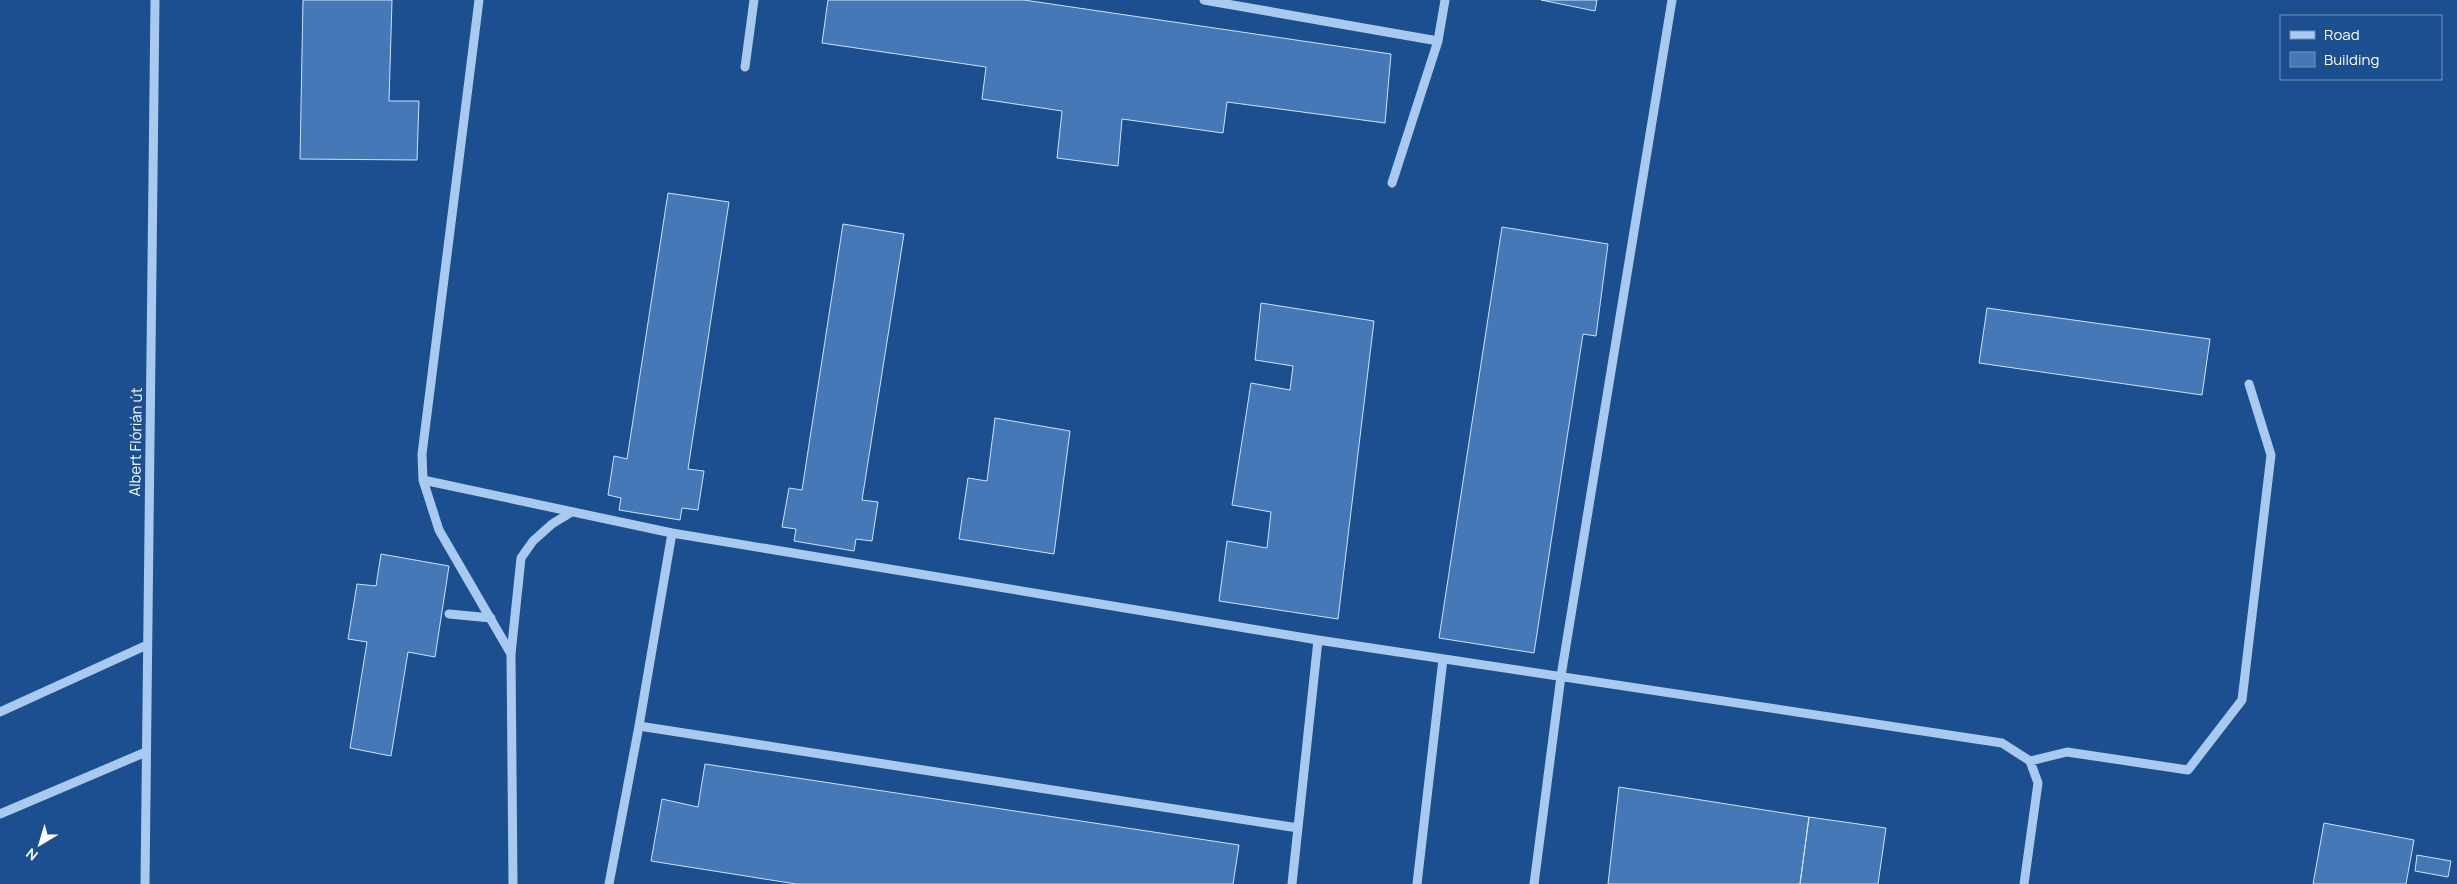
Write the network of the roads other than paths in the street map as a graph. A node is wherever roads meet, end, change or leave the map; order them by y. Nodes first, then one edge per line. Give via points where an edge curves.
1 (155, 0) edge
2 (479, 0) edge
3 (754, 0) edge
4 (1204, 0) edge
5 (1445, 0) edge
6 (1672, 0) edge
7 (1438, 41) junction
8 (745, 67) dead end
9 (1392, 182) dead end
10 (2249, 384) dead end
11 (423, 480) junction
12 (570, 513) junction
13 (672, 533) junction
14 (449, 614) dead end
15 (491, 618) junction
16 (1318, 640) junction
17 (147, 645) junction
18 (511, 654) junction
19 (1443, 659) junction
20 (1561, 676) junction
21 (0, 712) edge
22 (640, 726) junction
23 (146, 752) junction
24 (2030, 761) junction
25 (0, 814) edge
26 (1298, 828) junction
27 (145, 884) edge
28 (513, 884) edge
29 (609, 884) edge
30 (1292, 884) edge
31 (1416, 884) edge
32 (1534, 884) edge
33 (2024, 884) edge

1 - 17 street, Albert Flórián út
2 - 11 street via 422,454
3 - 8 street
4 - 7 street
5 - 7 street
6 - 20 street
7 - 9 street
10 - 24 street via 2271,455 2242,700 2188,770 2067,752
11 - 12 street
11 - 15 street via 439,530
12 - 13 street
12 - 18 street via 533,541 521,558
13 - 16 street
13 - 22 street
14 - 15 street
15 - 18 street
16 - 19 street
16 - 26 street
17 - 21 street
17 - 23 street, Albert Flórián út
18 - 28 street
19 - 20 street
19 - 31 street
20 - 24 street via 2002,742
20 - 32 street
22 - 26 street
22 - 29 street
23 - 25 street
23 - 27 street, Albert Flórián út
24 - 33 street via 2038,783
26 - 30 street

